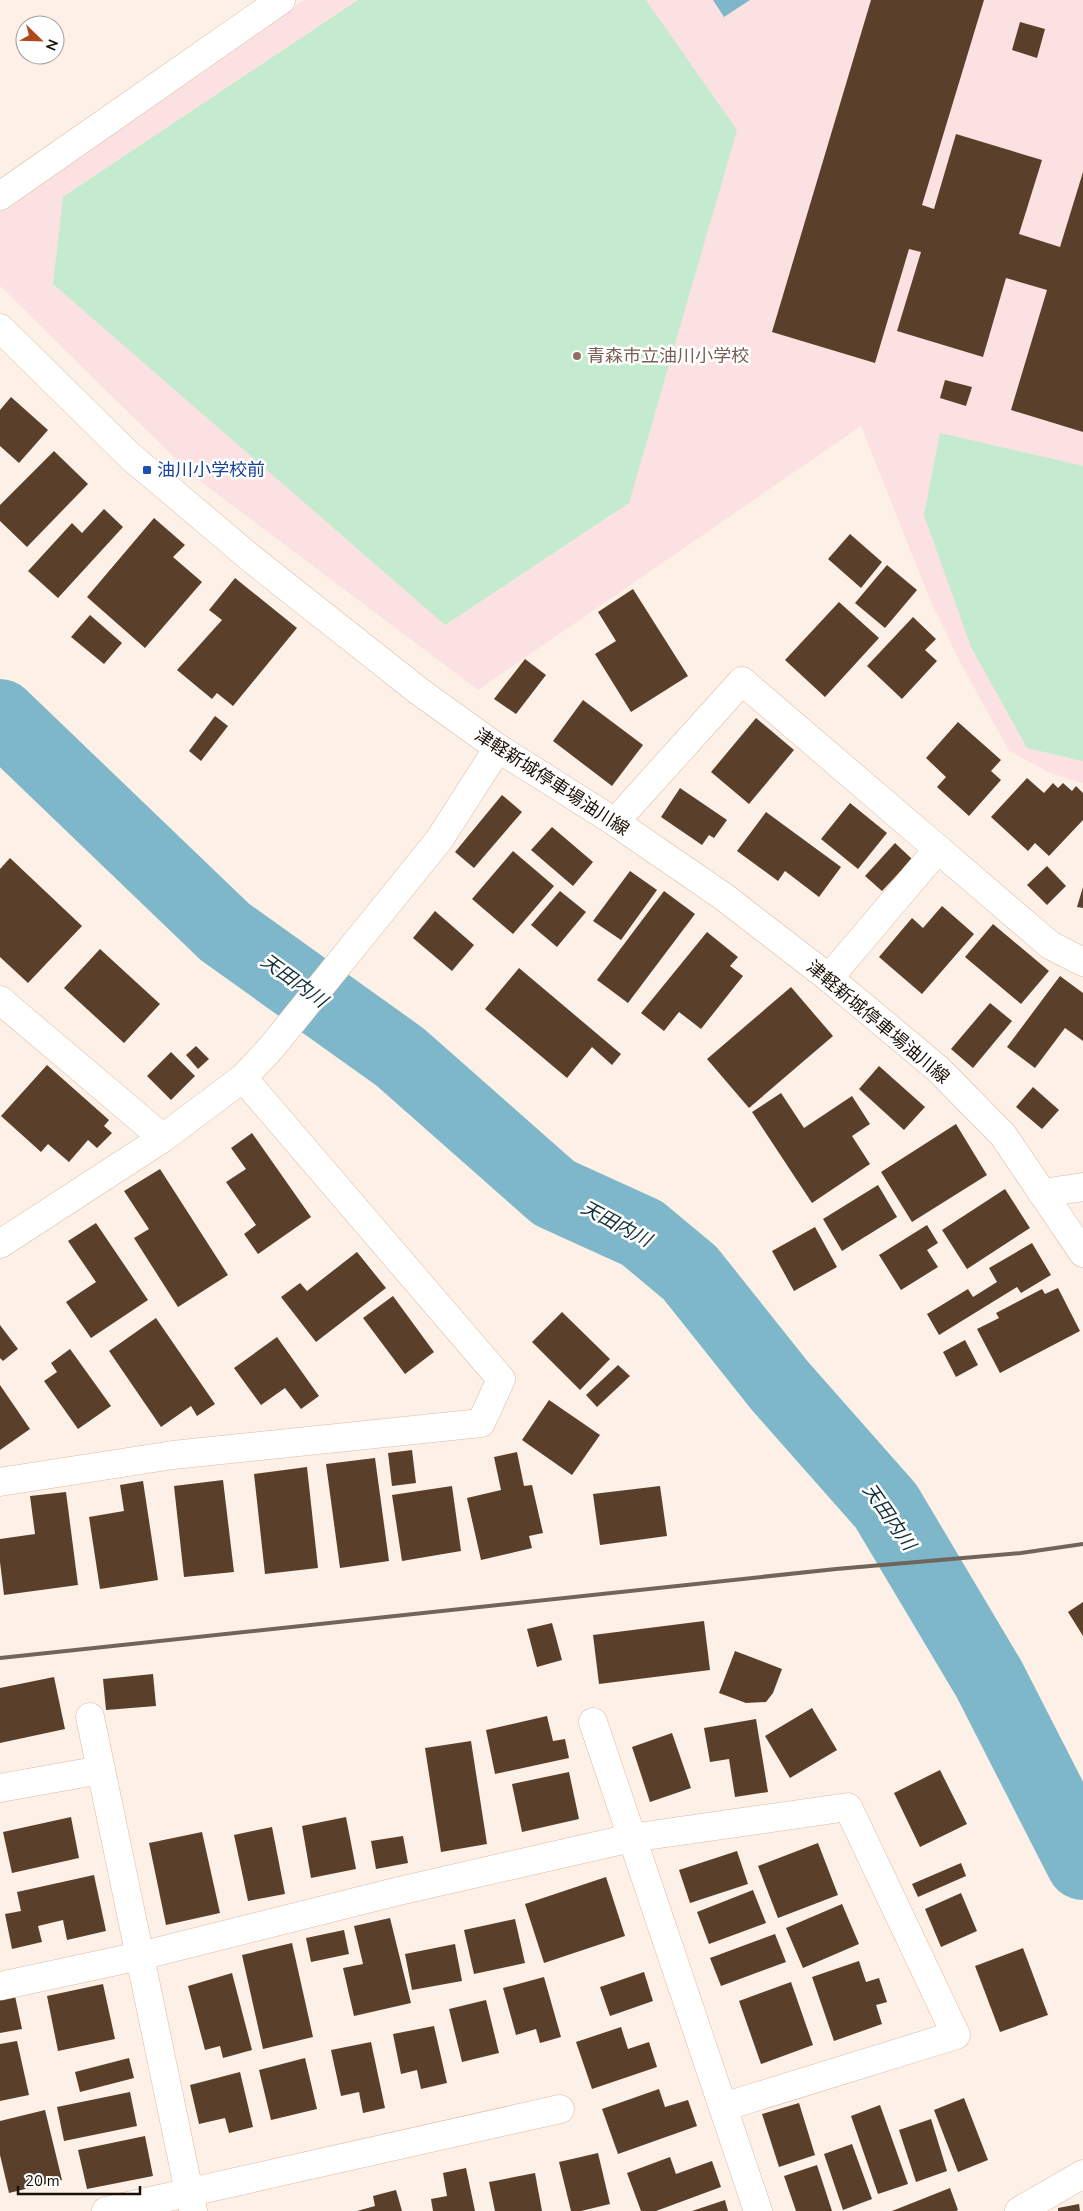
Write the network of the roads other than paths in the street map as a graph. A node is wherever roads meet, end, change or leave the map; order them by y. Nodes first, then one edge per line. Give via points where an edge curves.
1 (281, 0) edge
2 (0, 196) edge
3 (0, 328) edge
4 (498, 748) junction
5 (614, 822) junction
6 (938, 849) junction
7 (1083, 962) edge
8 (828, 978) junction
9 (0, 1000) edge
10 (243, 1078) junction
11 (163, 1138) junction
12 (1083, 1188) edge
13 (1042, 1193) junction
14 (0, 1244) edge
15 (1083, 1254) edge
16 (0, 1482) edge
17 (90, 1717) dead end
18 (593, 1722) dead end
19 (101, 1770) junction
20 (0, 1788) edge
21 (631, 1838) junction
22 (140, 1956) junction
23 (0, 1986) edge
24 (724, 2107) junction
25 (560, 2110) dead end
26 (1083, 2174) edge
27 (190, 2201) edge
28 (106, 2211) edge
29 (758, 2211) edge
30 (1019, 2211) edge

1 - 2 street
3 - 4 street, 津軽新城停車場油川線 via 130,456 253,560 420,692
4 - 5 street, 津軽新城停車場油川線
4 - 10 street via 439,840 271,1048
5 - 6 street via 742,681
5 - 8 street, 津軽新城停車場油川線 via 724,897
6 - 7 street via 1050,945
6 - 8 street
8 - 13 street, 津軽新城停車場油川線 via 944,1076 1003,1135
9 - 11 street
10 - 11 street
10 - 16 street via 500,1379 481,1423 172,1455
11 - 14 street
12 - 13 street
13 - 15 street, 津軽新城停車場油川線
17 - 19 street
18 - 21 street
19 - 20 street
19 - 22 street
21 - 22 street via 399,1891
21 - 24 street
21 - 24 street via 848,1807 956,2035
22 - 23 street
22 - 27 street
24 - 29 street
25 - 27 street
26 - 30 street
27 - 28 street

